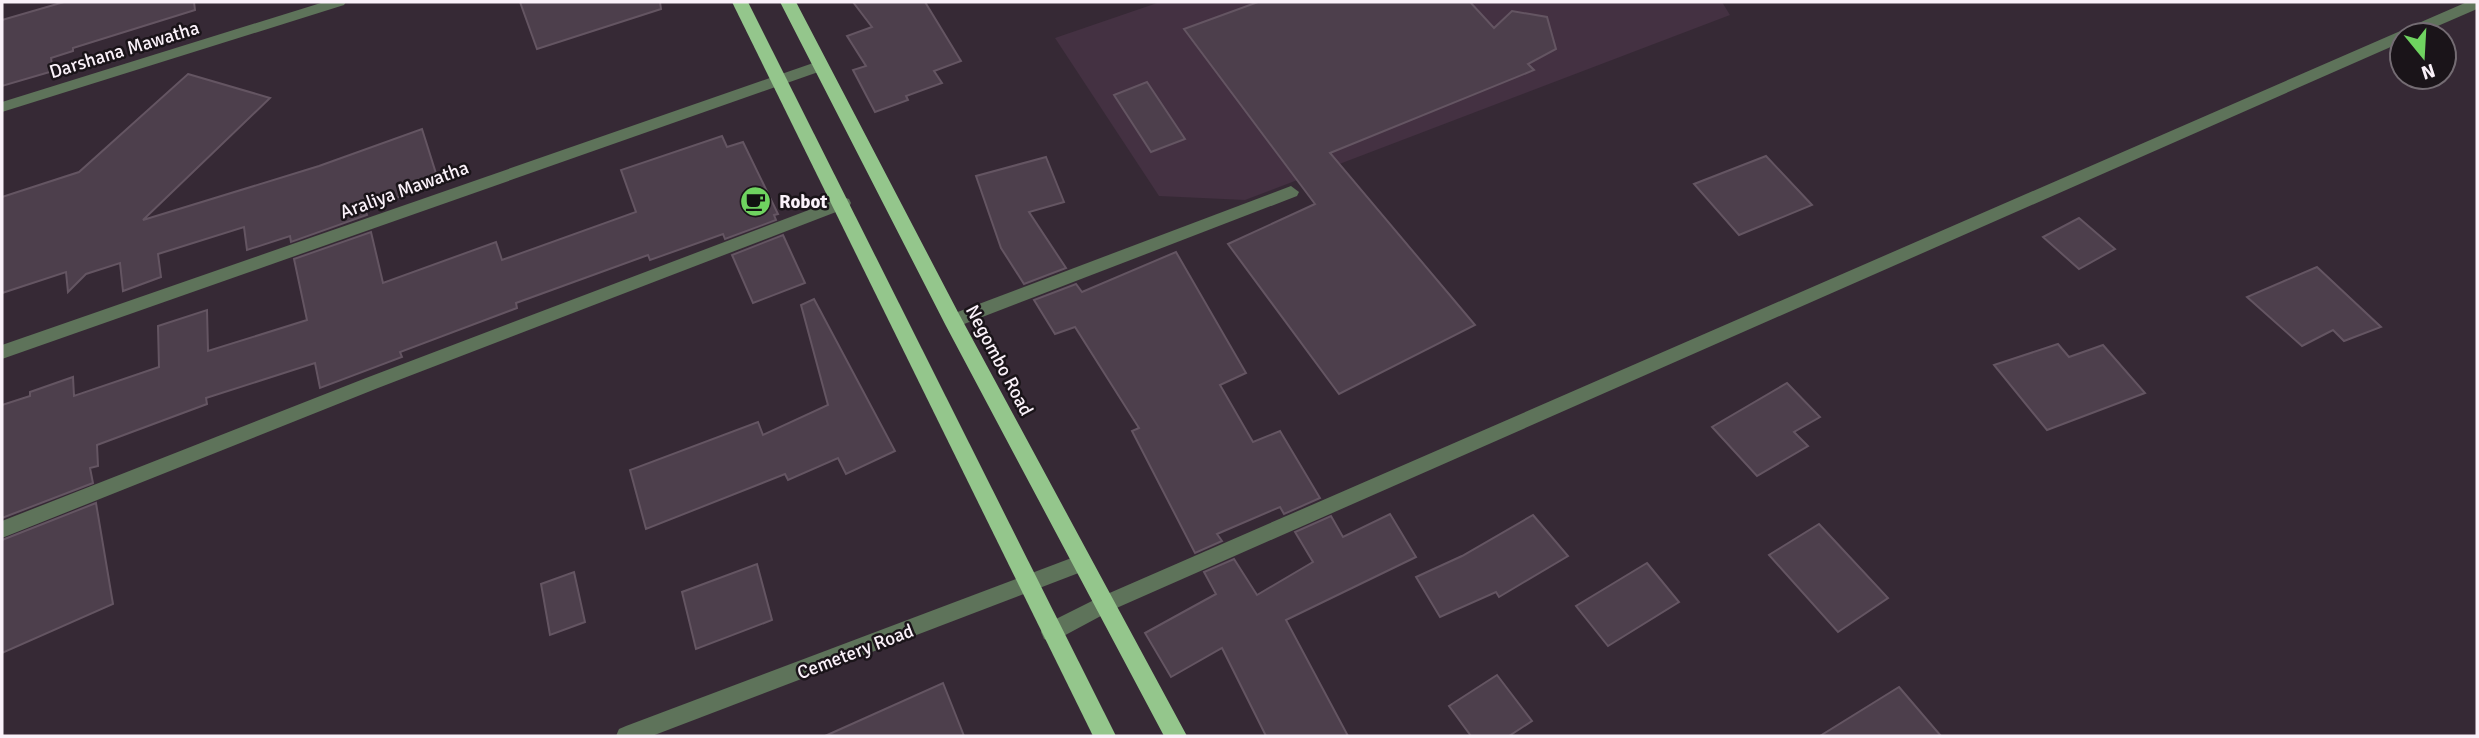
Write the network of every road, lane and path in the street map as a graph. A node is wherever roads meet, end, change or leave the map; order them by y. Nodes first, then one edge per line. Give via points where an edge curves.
1 (339, 2) edge
2 (740, 2) edge
3 (788, 2) edge
4 (2477, 3) edge
5 (2435, 21) edge
6 (2388, 42) edge
7 (819, 66) junction
8 (779, 79) junction
9 (2, 107) edge
10 (1292, 192) dead end
11 (843, 203) junction
12 (953, 321) junction
13 (2, 352) edge
14 (2, 530) edge
15 (1082, 563) junction
16 (1028, 586) junction
17 (1105, 604) junction
18 (1051, 632) junction
19 (626, 736) edge
20 (1105, 736) edge
21 (1176, 736) edge

1 - 9 street, Darshana Mawatha
2 - 8 highway
3 - 7 highway, Negombo Road
4 - 5 street
6 - 17 street
7 - 8 street, Araliya Mawatha
7 - 12 highway, Negombo Road
8 - 11 highway
8 - 13 street, Araliya Mawatha
10 - 12 street
11 - 14 street
11 - 16 highway
12 - 15 highway, Negombo Road
15 - 16 street, Cemetery Road
15 - 17 highway, Negombo Road
16 - 18 highway
16 - 19 street, Cemetery Road
17 - 18 street
17 - 21 highway, Negombo Road
18 - 20 highway

